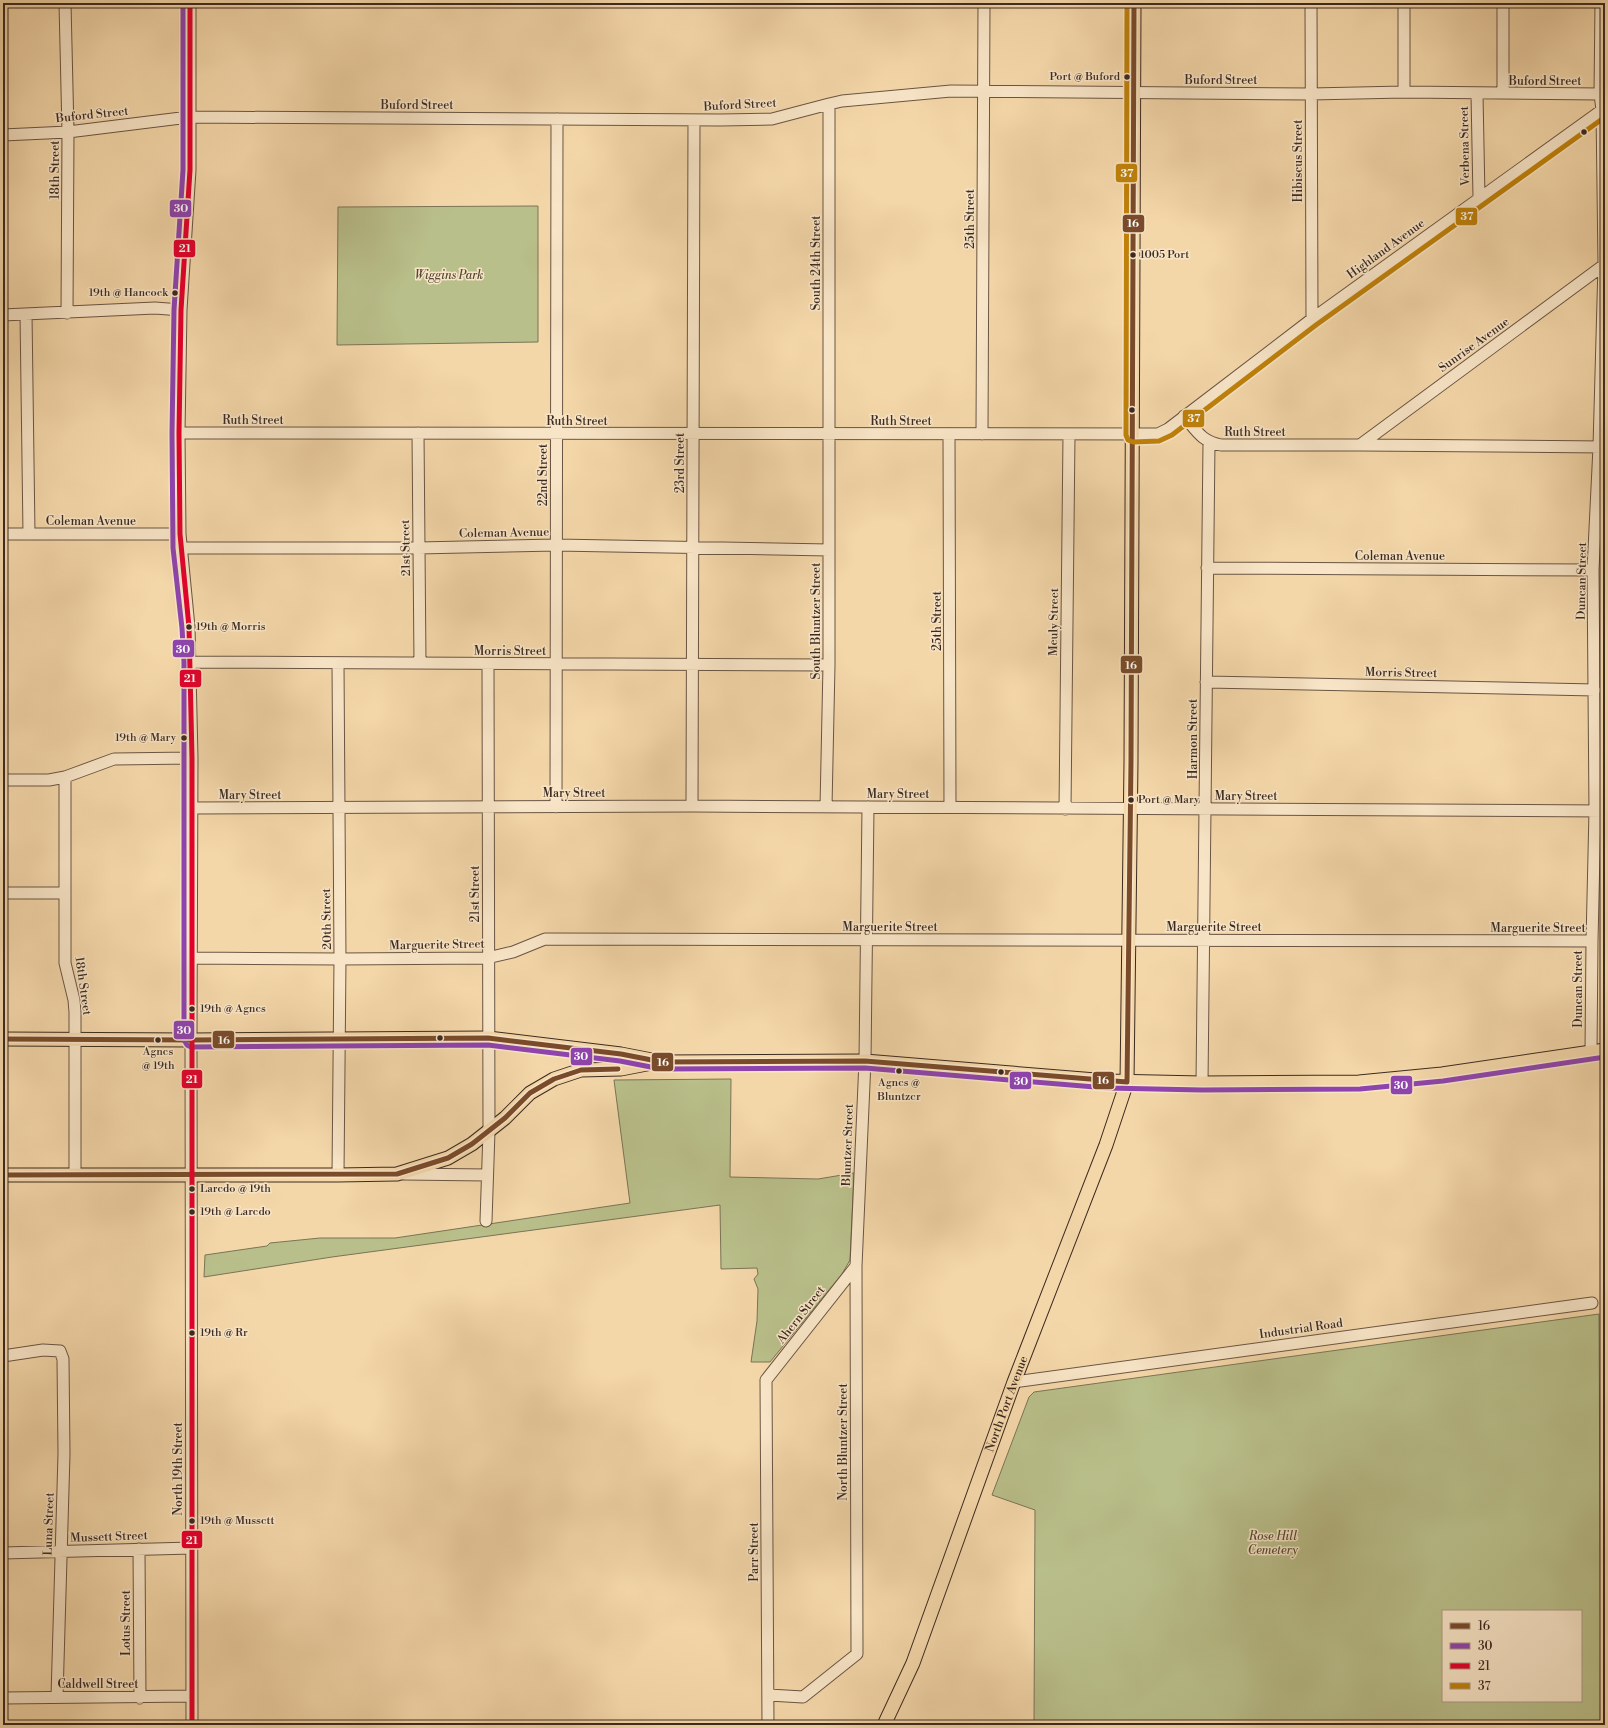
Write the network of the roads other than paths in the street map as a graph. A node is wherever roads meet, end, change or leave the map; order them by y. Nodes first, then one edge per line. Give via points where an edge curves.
1 (65, 3) edge
2 (190, 3) edge
3 (984, 3) edge
4 (1134, 3) edge
5 (1311, 3) edge
6 (1404, 3) edge
7 (1503, 3) edge
8 (1601, 3) edge
9 (983, 92) junction
10 (1133, 92) junction
11 (1404, 92) junction
12 (1503, 93) junction
13 (1311, 94) junction
14 (1477, 94) junction
15 (1600, 94) junction
16 (830, 104) junction
17 (1604, 109) edge
18 (189, 117) junction
19 (557, 118) junction
20 (694, 120) junction
21 (68, 132) junction
22 (3, 135) edge
23 (1604, 196) edge
24 (1479, 198) junction
25 (1604, 265) junction
26 (180, 310) junction
27 (67, 313) junction
28 (26, 314) junction
29 (3, 316) edge
30 (1312, 319) junction
31 (1184, 416) junction
32 (179, 433) junction
33 (418, 433) junction
34 (556, 434) junction
35 (693, 434) junction
36 (829, 434) junction
37 (950, 434) junction
38 (982, 434) junction
39 (1069, 435) junction
40 (1133, 435) junction
41 (1209, 443) junction
42 (1360, 444) junction
43 (1602, 447) edge
44 (3, 534) edge
45 (30, 534) junction
46 (180, 534) junction
47 (556, 545) junction
48 (693, 547) junction
49 (180, 548) junction
50 (418, 548) junction
51 (829, 550) junction
52 (1207, 568) junction
53 (1594, 570) junction
54 (191, 662) junction
55 (338, 663) junction
56 (420, 663) junction
57 (488, 664) junction
58 (556, 664) junction
59 (692, 665) junction
60 (829, 665) junction
61 (1206, 682) junction
62 (1595, 690) junction
63 (192, 758) junction
64 (65, 777) junction
65 (3, 780) edge
66 (488, 806) junction
67 (556, 806) junction
68 (692, 806) junction
69 (868, 807) junction
70 (950, 807) junction
71 (192, 808) junction
72 (338, 808) junction
73 (826, 808) junction
74 (1065, 809) junction
75 (1131, 809) junction
76 (1206, 809) junction
77 (1600, 811) edge
78 (3, 893) edge
79 (65, 893) junction
80 (866, 940) junction
81 (1129, 940) junction
82 (1204, 940) junction
83 (1592, 941) junction
84 (191, 958) junction
85 (488, 958) junction
86 (340, 959) junction
87 (488, 1038) junction
88 (3, 1039) edge
89 (75, 1039) junction
90 (338, 1039) junction
91 (191, 1040) junction
92 (1605, 1050) edge
93 (1591, 1052) junction
94 (865, 1061) junction
95 (662, 1062) junction
96 (1127, 1082) junction
97 (1202, 1083) junction
98 (489, 1131) junction
99 (3, 1174) edge
100 (192, 1174) junction
101 (397, 1174) junction
102 (75, 1175) junction
103 (338, 1175) junction
104 (487, 1175) junction
105 (486, 1221) dead end
106 (858, 1229) joint
107 (856, 1266) junction
108 (1592, 1303) dead end
109 (3, 1356) edge
110 (766, 1380) joint
111 (1014, 1382) junction
112 (192, 1548) junction
113 (139, 1549) junction
114 (62, 1552) junction
115 (3, 1553) edge
116 (768, 1695) junction
117 (192, 1696) junction
118 (3, 1698) edge
119 (57, 1698) junction
120 (140, 1698) junction
121 (192, 1725) edge
122 (768, 1725) edge
123 (884, 1725) edge

1 - 21 street, 18th Street
2 - 18 street, North 19th Street
3 - 9 street, 25th Street
4 - 10 main road, North Port Avenue
5 - 13 street, Hibiscus Street
6 - 11 street
7 - 12 street
8 - 15 street, Duncan Street
9 - 10 street, Buford Street
9 - 16 street, Buford Street via 920,93
9 - 38 street, 25th Street
10 - 13 street, Buford Street
10 - 40 main road, North Port Avenue
11 - 13 street, Buford Street
11 - 14 street, Buford Street
12 - 14 street, Buford Street
12 - 15 street, Buford Street
13 - 30 street, Hibiscus Street
14 - 24 street, Verbena Street
15 - 17 street, Duncan Street
16 - 20 street, Buford Street via 772,119
16 - 36 street, South 24th Street
17 - 23 street, Duncan Street
17 - 24 street, Highland Avenue
18 - 19 street, Buford Street
18 - 21 street, Buford Street
18 - 26 street, North 19th Street via 190,170
19 - 20 street, Buford Street
19 - 34 street, 22nd Street
20 - 35 street, 23rd Street
21 - 22 street, Buford Street
21 - 27 street, 18th Street
23 - 25 street, Duncan Street
24 - 30 street, Highland Avenue
25 - 42 street, Sunrise Avenue
25 - 43 street, Duncan Street
26 - 27 street via 155,308
26 - 32 street, North 19th Street
27 - 28 street
28 - 29 street
28 - 45 street
30 - 31 street, Highland Avenue
31 - 40 street, Ruth Street via 1158,434
31 - 41 street, Ruth Street
32 - 33 street, Ruth Street
32 - 46 street, North 19th Street
33 - 34 street, Ruth Street
33 - 50 street, 21st Street
34 - 35 street, Ruth Street
34 - 47 street, 22nd Street
35 - 36 street, Ruth Street
35 - 48 street, 23rd Street
36 - 37 street, Ruth Street
36 - 51 street, South Bluntzer Street
37 - 38 street, Ruth Street
37 - 70 street, 25th Street
38 - 39 street, Ruth Street
39 - 40 street, Ruth Street
39 - 74 street, Meuly Street
40 - 75 main road, North Port Avenue
41 - 42 street, Ruth Street
41 - 52 street, Harmon Street
42 - 43 street, Ruth Street
43 - 53 street, Duncan Street
44 - 45 street, Coleman Avenue
45 - 46 street, Coleman Avenue
46 - 49 street, North 19th Street
47 - 48 street, Coleman Avenue
47 - 50 street, Coleman Avenue
47 - 58 street, 22nd Street
48 - 51 street, Coleman Avenue
48 - 59 street, 23rd Street
49 - 50 street, Coleman Avenue
49 - 54 street, North 19th Street
50 - 56 street, 21st Street
51 - 60 street, South Bluntzer Street
52 - 53 street, Coleman Avenue
52 - 61 street, Harmon Street
53 - 62 street, Duncan Street
54 - 55 street, Morris Street
54 - 63 street, North 19th Street
55 - 56 street, Morris Street
55 - 72 street, 20th Street
56 - 57 street, Morris Street
57 - 58 street, Morris Street
57 - 66 street, 21st Street
58 - 59 street, Morris Street
58 - 67 street, 22nd Street
59 - 60 street, Morris Street
59 - 68 street, 23rd Street
60 - 73 street, South Bluntzer Street
61 - 62 street, Morris Street
61 - 76 street, Harmon Street
62 - 77 street, Duncan Street
63 - 64 street via 114,759
63 - 71 street, North 19th Street
64 - 65 street via 49,780
64 - 79 street, 18th Street
66 - 67 street, Mary Street
66 - 72 street, Mary Street
66 - 85 street, 21st Street
67 - 68 street, Mary Street
68 - 73 street, Mary Street
69 - 70 street, Mary Street
69 - 73 street, Mary Street
69 - 80 street
70 - 74 street, Mary Street
71 - 72 street, Mary Street
71 - 84 street, North 19th Street
72 - 86 street, 20th Street
74 - 75 street, Mary Street
75 - 76 street, Mary Street
75 - 81 main road, North Port Avenue
76 - 77 street, Mary Street
76 - 82 street, Harmon Street
77 - 83 street, Duncan Street
78 - 79 street
79 - 89 street, 18th Street via 65,963 74,1000
80 - 81 street, Marguerite Street
80 - 85 street, Marguerite Street via 545,939 513,952
80 - 94 street
81 - 82 street, Marguerite Street
81 - 96 main road, North Port Avenue
82 - 83 street, Marguerite Street
82 - 97 street, Harmon Street
83 - 93 street, Duncan Street
84 - 86 street, Marguerite Street
84 - 91 street, North 19th Street
85 - 86 street, Marguerite Street
85 - 87 street, 21st Street
86 - 90 street, 20th Street
87 - 90 main road
87 - 95 main road via 621,1054
87 - 98 street, 21st Street
88 - 89 main road
89 - 91 main road
89 - 102 street, 18th Street
90 - 91 main road
90 - 103 street, 20th Street
91 - 100 street, North 19th Street
92 - 93 main road
93 - 97 main road via 1404,1079 1360,1082
94 - 95 main road
94 - 96 main road
94 - 106 street, Bluntzer Street
95 - 98 main road via 620,1069 581,1070 554,1079 530,1092
96 - 97 main road
96 - 111 main road, North Port Avenue via 1106,1145
98 - 101 main road via 448,1158
98 - 104 street, 21st Street
99 - 102 main road
100 - 102 main road
100 - 103 main road
100 - 112 street, North 19th Street
101 - 103 main road
101 - 104 street
104 - 105 street, 21st Street
106 - 107 street, North Bluntzer Street
107 - 110 street, Ahern Street
107 - 116 street, North Bluntzer Street via 857,1654 803,1697
108 - 111 street, Industrial Road
109 - 114 street, Luna Street via 43,1350 60,1351 63,1359
110 - 116 street, Parr Street
111 - 123 main road, North Port Avenue via 913,1663
112 - 113 street, Mussett Street
112 - 117 street, North 19th Street
113 - 114 street, Mussett Street
113 - 120 street, Lotus Street
114 - 115 street, Mussett Street
114 - 119 street, Luna Street
116 - 122 street, Parr Street
117 - 120 street, Caldwell Street
117 - 121 street, North 19th Street
118 - 119 street, Caldwell Street
119 - 120 street, Caldwell Street

